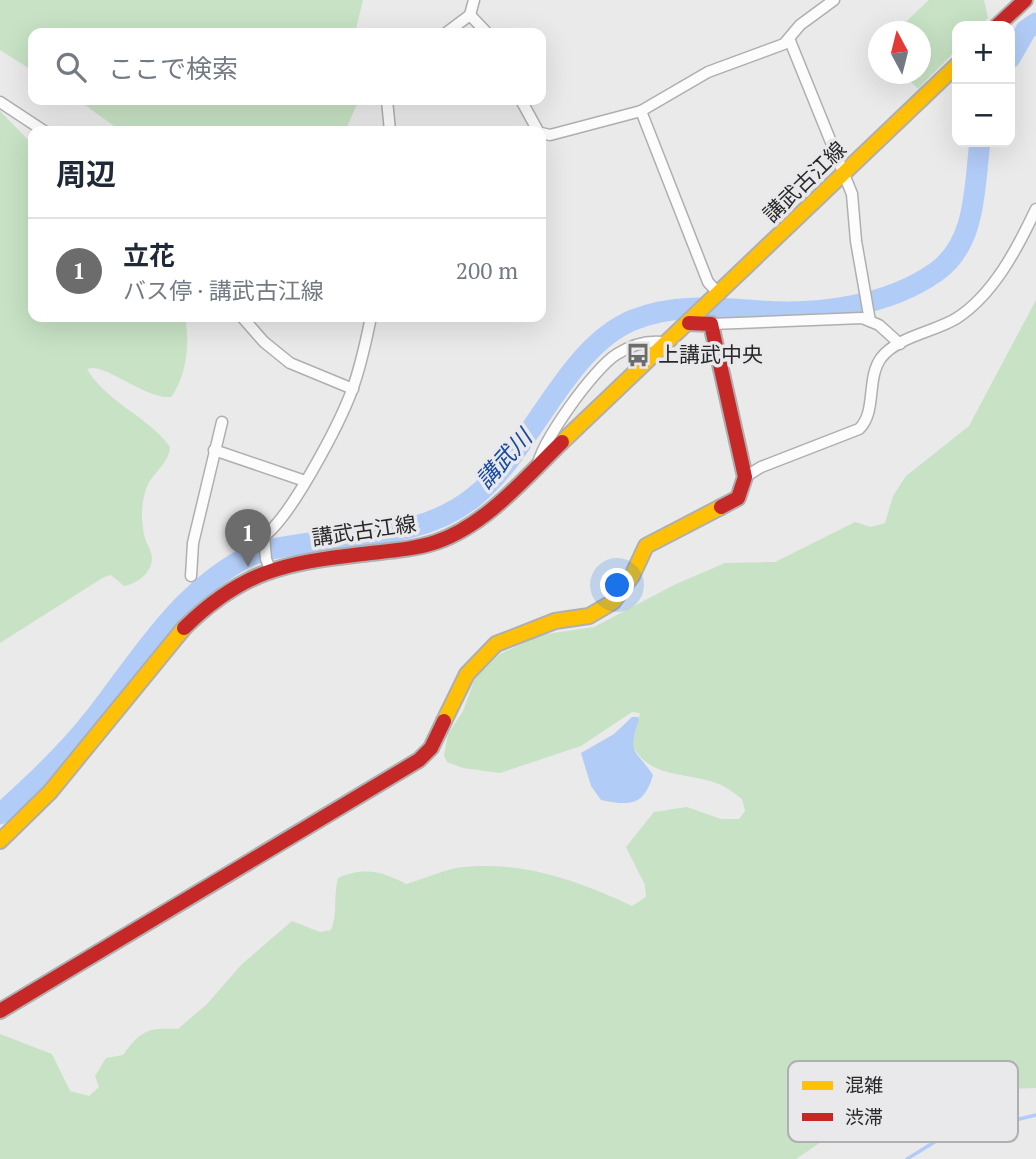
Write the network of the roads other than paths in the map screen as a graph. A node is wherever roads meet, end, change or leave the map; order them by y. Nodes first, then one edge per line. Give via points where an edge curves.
1 (474, 0) edge
2 (834, 0) edge
3 (1025, 0) edge
4 (470, 15) junction
5 (1002, 21) edge
6 (453, 28) edge
7 (482, 28) edge
8 (790, 41) junction
9 (952, 70) edge
10 (0, 102) edge
11 (387, 105) edge
12 (524, 105) edge
13 (641, 111) junction
14 (36, 126) edge
15 (390, 126) edge
16 (536, 126) edge
17 (546, 134) edge
18 (845, 172) junction
19 (1036, 209) edge
20 (716, 297) junction
21 (868, 316) junction
22 (692, 320) junction
23 (246, 322) edge
24 (370, 322) edge
25 (711, 324) junction
26 (668, 343) junction
27 (900, 344) junction
28 (353, 389) junction
29 (222, 422) dead end
30 (214, 450) junction
31 (537, 468) junction
32 (745, 477) junction
33 (305, 481) junction
34 (268, 564) junction
35 (191, 576) dead end
36 (0, 841) edge
37 (0, 1011) edge

1 - 4 street
2 - 8 street via 800,25
3 - 5 main road
4 - 6 street
4 - 7 street
8 - 13 street via 708,72
8 - 18 street
9 - 18 main road, 講武古江線
10 - 14 street
11 - 15 street
12 - 16 street
13 - 17 street
13 - 20 street
18 - 20 main road, 講武古江線
18 - 21 street
19 - 27 street via 1012,255 970,308 939,328
20 - 22 main road, 講武古江線
21 - 25 street
21 - 27 street
22 - 25 main road
22 - 26 main road, 講武古江線
23 - 28 street via 290,363
24 - 28 street
25 - 32 main road
26 - 31 main road, 講武古江線
26 - 31 street via 641,343 606,362 550,435
27 - 32 street via 876,367 867,416 859,429
28 - 33 street
29 - 30 street
30 - 33 street
30 - 35 street via 193,543
31 - 34 main road, 講武古江線 via 490,512 439,541 409,549
32 - 37 main road via 733,501 646,546 613,602 589,617 555,621 522,632 480,657 419,760
33 - 34 street via 276,527 264,536
34 - 36 main road, 講武古江線 via 218,597 172,639 59,782

